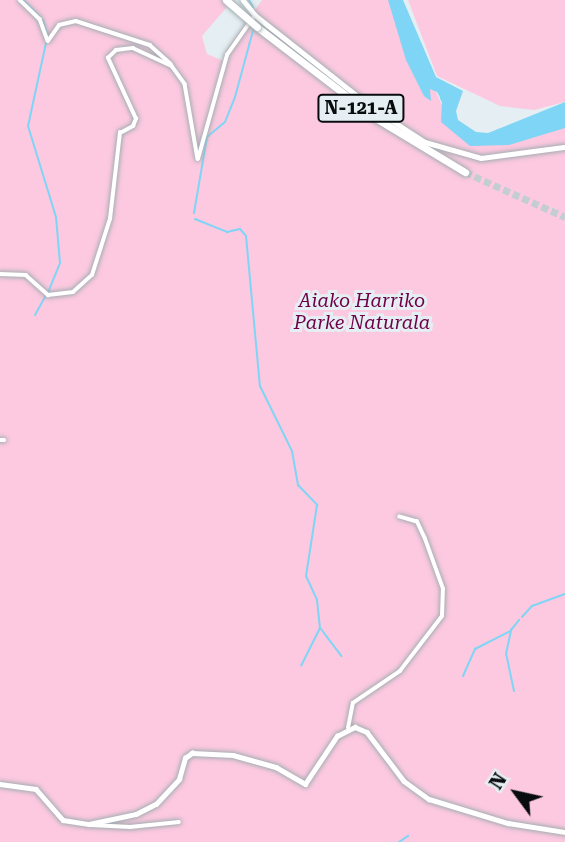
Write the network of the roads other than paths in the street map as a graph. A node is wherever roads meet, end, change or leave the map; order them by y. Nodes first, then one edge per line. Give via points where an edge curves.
1 (20, 0) edge
2 (226, 0) edge
3 (243, 0) edge
4 (255, 15) junction
5 (172, 66) junction
6 (565, 146) edge
7 (466, 172) tunnel mouth
8 (0, 274) edge
9 (400, 517) dead end
10 (348, 728) junction
11 (0, 784) edge
12 (179, 822) dead end
13 (89, 824) junction
14 (565, 832) edge

1 - 5 street via 40,19 48,41 59,25 76,21 150,45
2 - 7 highway, N-121-A, bridge via 377,119
3 - 4 street
4 - 5 street via 227,55 198,159 185,84
4 - 6 street via 374,109 425,142 481,158
5 - 8 street via 133,48 116,50 108,58 136,119 120,133 110,219 92,275 73,292 48,295 26,275
9 - 10 street via 416,522 425,539 443,589 442,616 400,671 353,703
10 - 13 street via 337,736 306,784 276,767 233,755 192,753 185,758 179,779 156,804 136,814
10 - 14 street via 367,732 404,781 429,799 508,823
11 - 13 street via 36,789 64,820
12 - 13 street via 130,827

